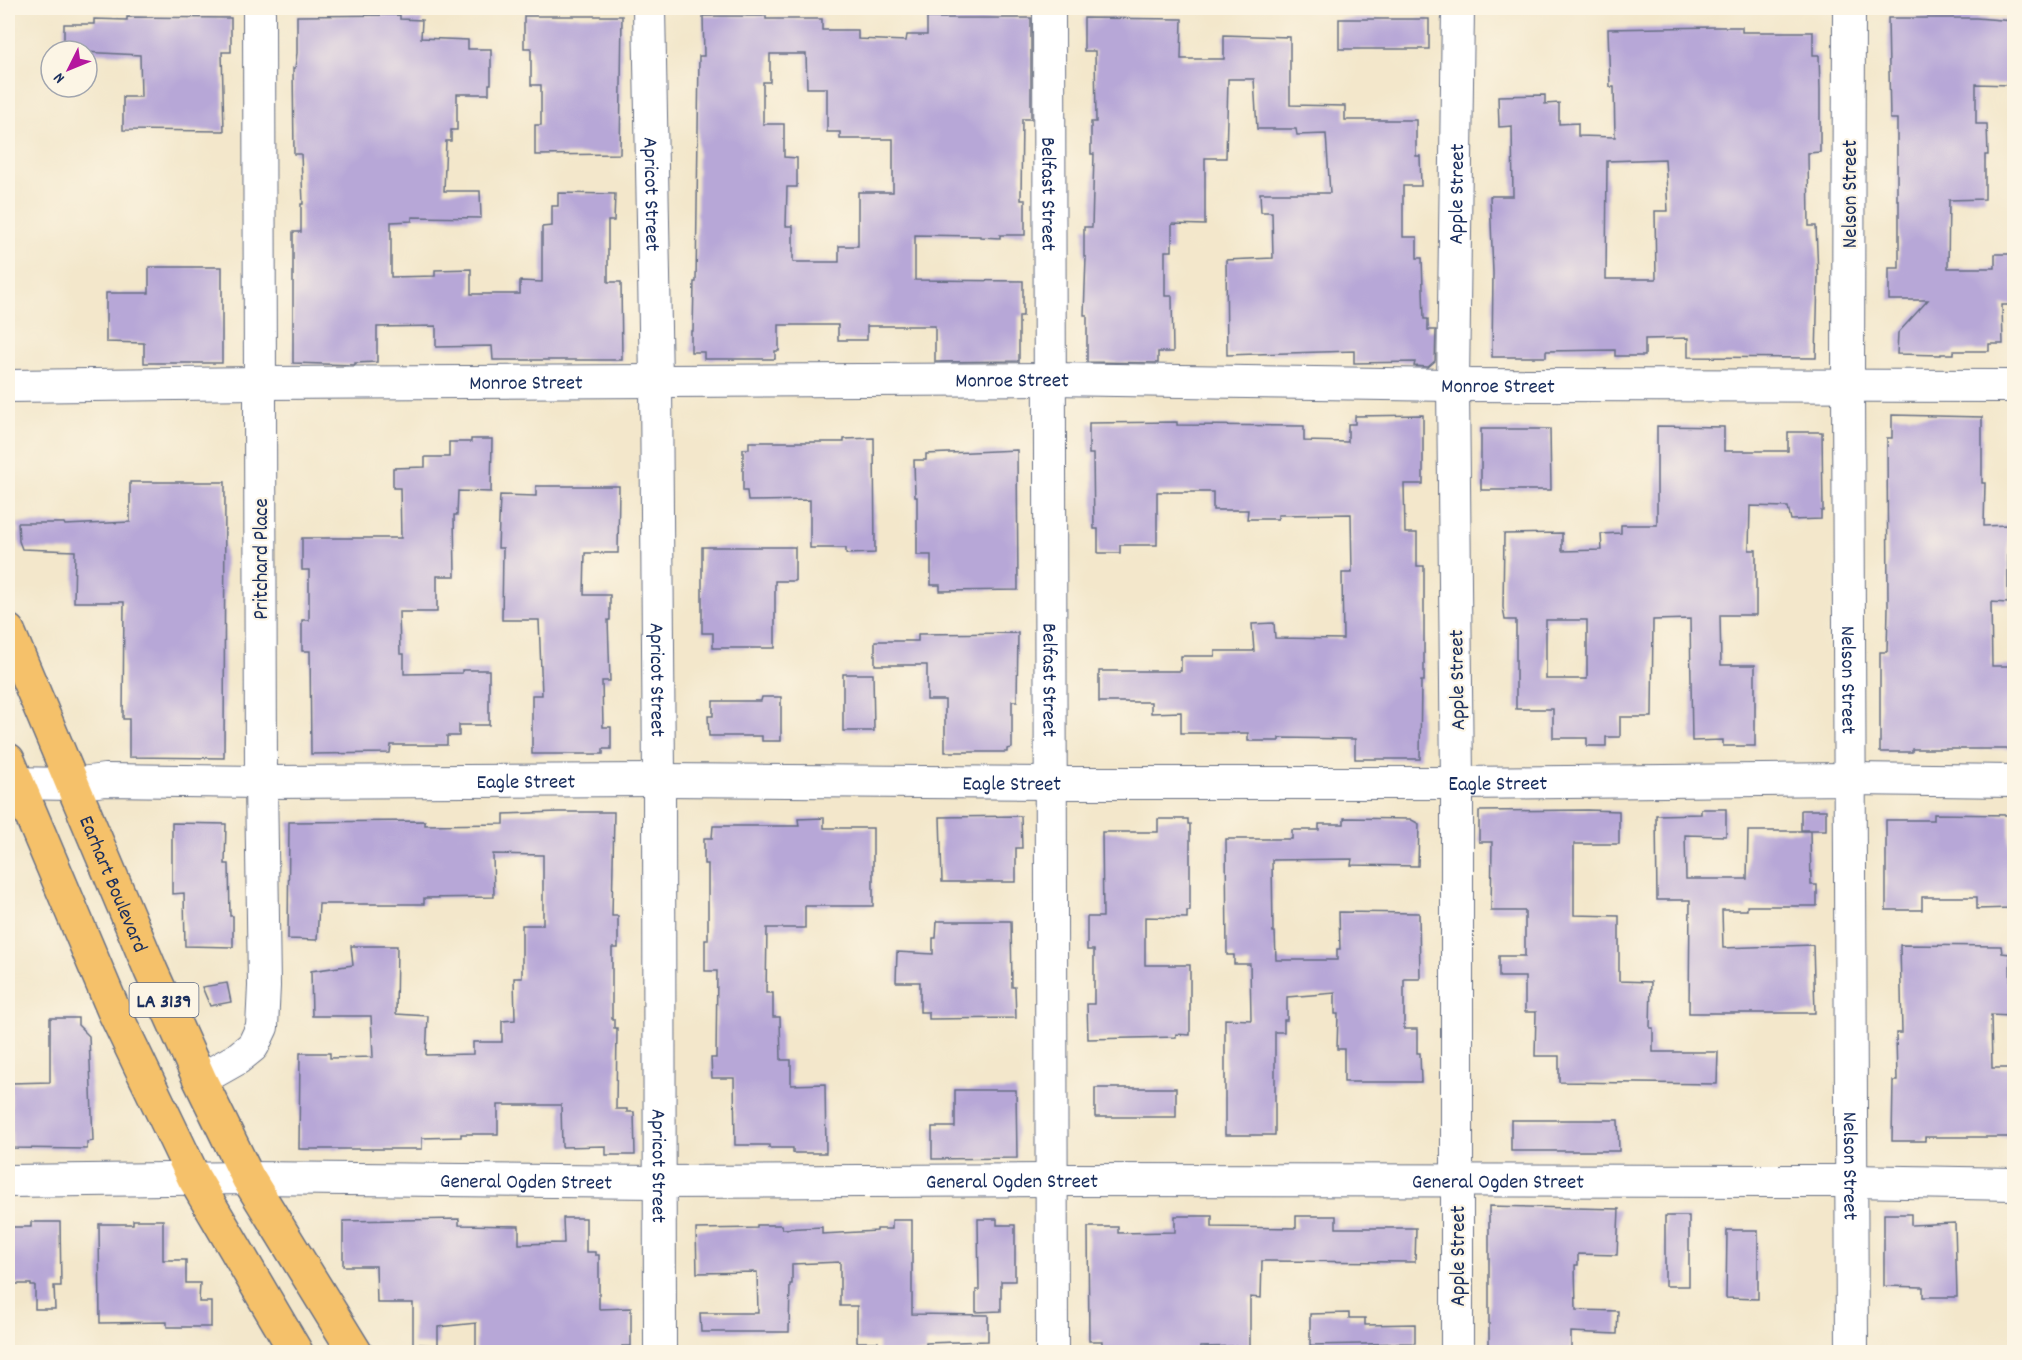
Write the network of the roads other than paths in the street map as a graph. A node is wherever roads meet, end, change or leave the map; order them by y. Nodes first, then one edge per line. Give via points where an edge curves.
1 (259, 8) edge
2 (649, 8) edge
3 (1050, 8) edge
4 (1458, 8) edge
5 (1849, 8) edge
6 (1051, 379) junction
7 (656, 381) junction
8 (259, 383) junction
9 (1453, 385) junction
10 (8, 386) edge
11 (1848, 386) junction
12 (2014, 386) edge
13 (8, 631) edge
14 (11, 776) edge
15 (1851, 779) junction
16 (659, 780) junction
17 (2014, 781) edge
18 (261, 782) junction
19 (1052, 783) junction
20 (1457, 783) junction
21 (73, 784) junction
22 (200, 1080) junction
23 (194, 1178) junction
24 (248, 1178) junction
25 (8, 1180) edge
26 (1052, 1180) junction
27 (1457, 1180) junction
28 (1851, 1181) junction
29 (658, 1182) junction
30 (2014, 1184) edge
31 (296, 1353) edge
32 (355, 1353) edge
33 (660, 1353) edge
34 (1052, 1353) edge
35 (1457, 1353) edge
36 (1852, 1353) edge

1 - 8 street, Pritchard Place
2 - 7 street, Apricot Street
3 - 6 street, Belfast Street
4 - 9 street, Apple Street
5 - 11 street, Nelson Street
6 - 7 street, Monroe Street
6 - 9 street, Monroe Street
6 - 19 street, Belfast Street
7 - 8 street, Monroe Street
7 - 16 street, Apricot Street
8 - 10 street, Monroe Street
8 - 18 street, Pritchard Place
9 - 11 street, Monroe Street
9 - 20 street, Apple Street
11 - 12 street, Monroe Street
11 - 15 street, Nelson Street
13 - 21 main road, Earhart Boulevard / LA 3139
14 - 21 street, Eagle Street
14 - 23 main road, LA 3139 via 114,1011
15 - 17 street, Eagle Street
15 - 20 street, Eagle Street
15 - 28 street, Nelson Street
16 - 18 street, Eagle Street
16 - 19 street, Eagle Street
16 - 29 street, Apricot Street
18 - 21 street, Eagle Street via 105,780
18 - 22 street, Pritchard Place via 262,1027 252,1046 237,1059
19 - 20 street, Eagle Street
19 - 26 street, Belfast Street
20 - 27 street, Apple Street
21 - 22 main road, Earhart Boulevard / LA 3139
22 - 24 main road, Earhart Boulevard / LA 3139
23 - 24 street, General Ogden Street
23 - 25 street, General Ogden Street
23 - 31 main road, LA 3139
24 - 29 street, General Ogden Street
24 - 32 main road, Earhart Boulevard / LA 3139
26 - 27 street, General Ogden Street
26 - 29 street, General Ogden Street
26 - 34 street, Belfast Street
27 - 28 street, General Ogden Street
27 - 35 street, Apple Street
28 - 30 street, General Ogden Street
28 - 36 street, Nelson Street
29 - 33 street, Apricot Street

